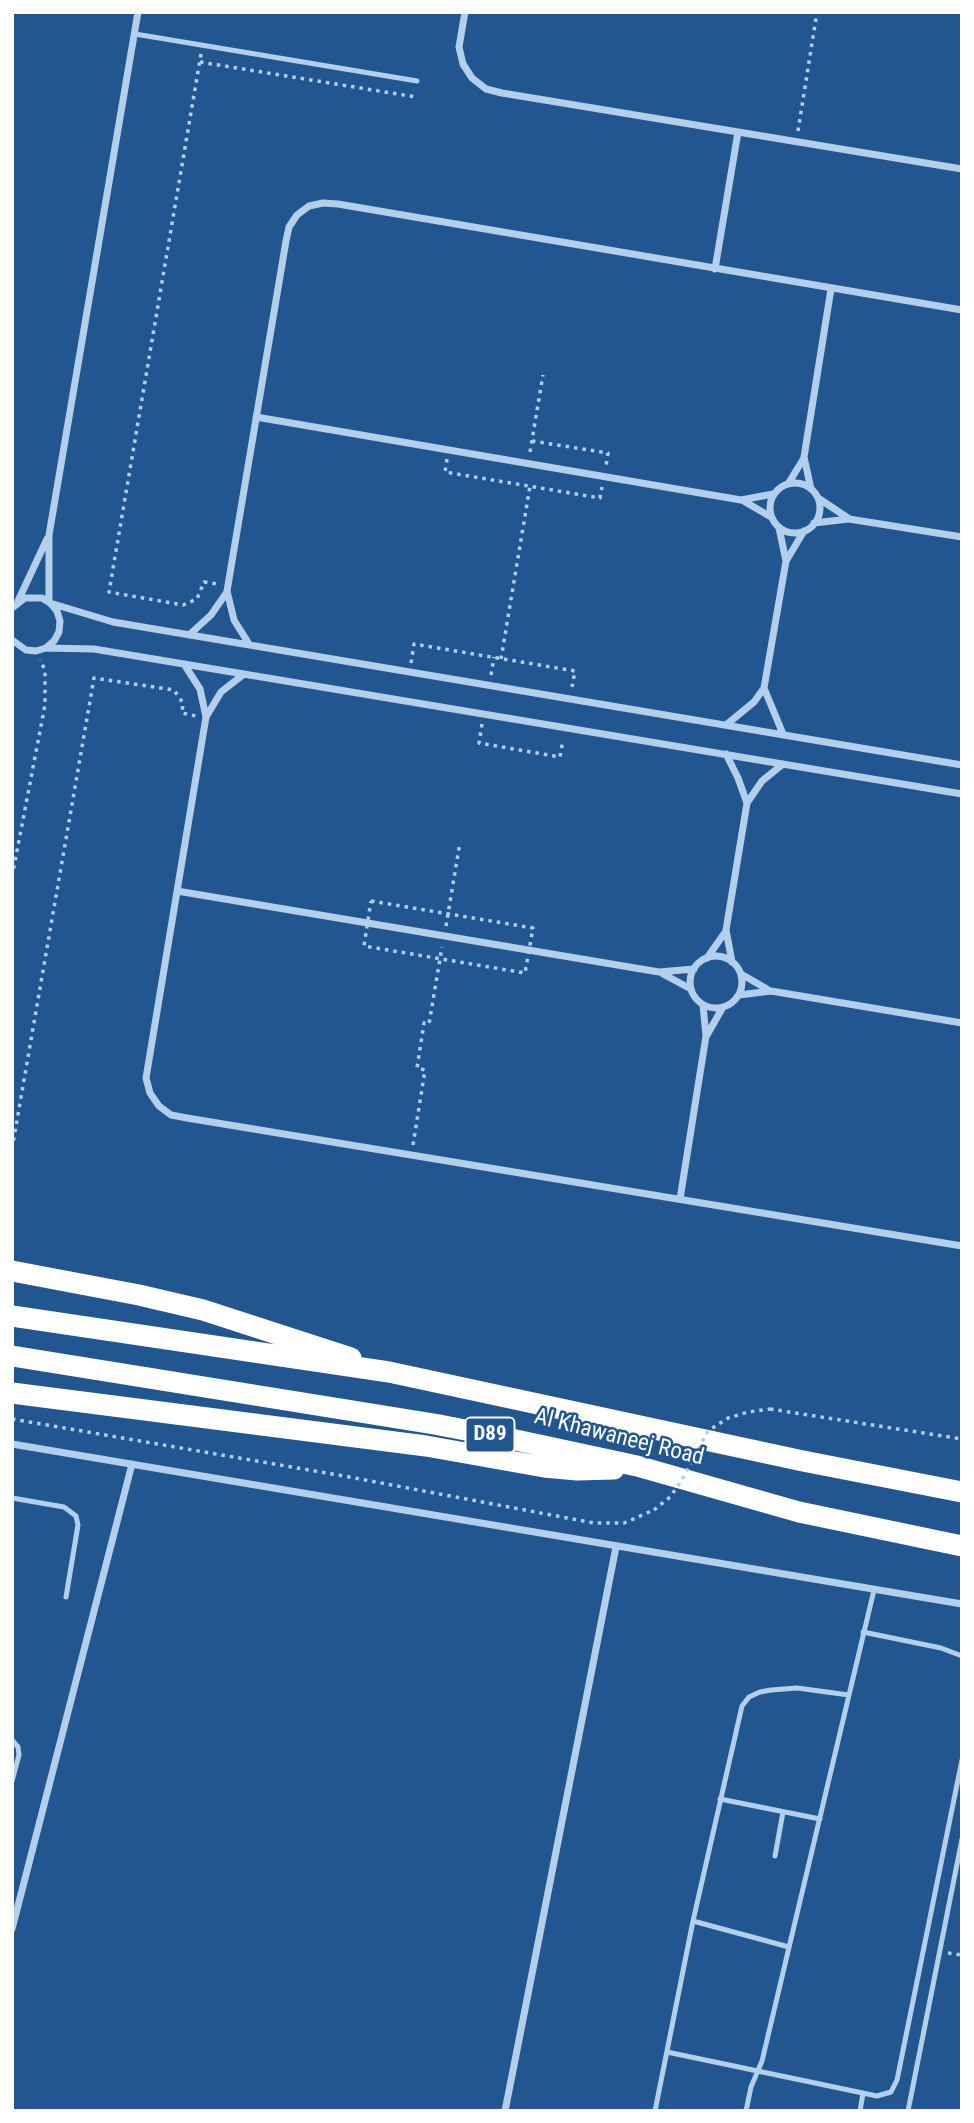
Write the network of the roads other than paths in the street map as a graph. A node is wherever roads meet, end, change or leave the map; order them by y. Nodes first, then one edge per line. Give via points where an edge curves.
1 (138, 12) edge
2 (465, 12) edge
3 (135, 34) junction
4 (417, 81) dead end
5 (738, 132) junction
6 (962, 169) edge
7 (715, 269) junction
8 (831, 289) junction
9 (962, 310) edge
10 (256, 418) junction
11 (804, 457) junction
12 (788, 484) junction
13 (811, 489) junction
14 (774, 494) junction
15 (818, 498) junction
16 (741, 500) junction
17 (772, 517) junction
18 (849, 519) junction
19 (814, 523) junction
20 (779, 527) junction
21 (804, 531) junction
22 (49, 535) junction
23 (962, 537) edge
24 (786, 561) junction
25 (228, 589) junction
26 (50, 602) junction
27 (15, 605) edge
28 (188, 635) junction
29 (14, 643) edge
30 (249, 645) junction
31 (46, 648) junction
32 (184, 664) junction
33 (244, 674) junction
34 (764, 688) junction
35 (206, 717) junction
36 (726, 725) junction
37 (783, 734) junction
38 (726, 754) junction
39 (783, 764) junction
40 (962, 765) edge
41 (962, 793) edge
42 (747, 803) junction
43 (177, 891) junction
44 (726, 930) junction
45 (708, 958) junction
46 (732, 962) junction
47 (694, 969) junction
48 (659, 972) junction
49 (741, 974) junction
50 (691, 989) junction
51 (771, 991) junction
52 (739, 995) junction
53 (703, 1005) junction
54 (723, 1007) junction
55 (962, 1023) edge
56 (706, 1036) junction
57 (680, 1199) junction
58 (962, 1245) edge
59 (12, 1271) edge
60 (12, 1316) edge
61 (12, 1356) edge
62 (389, 1372) junction
63 (12, 1393) edge
64 (12, 1444) edge
65 (132, 1464) junction
66 (638, 1466) junction
67 (962, 1492) edge
68 (12, 1498) edge
69 (962, 1546) edge
70 (616, 1547) junction
71 (874, 1590) junction
72 (66, 1597) dead end
73 (962, 1604) edge
74 (863, 1632) junction
75 (962, 1656) edge
76 (849, 1695) junction
77 (12, 1741) edge
78 (962, 1760) edge
79 (12, 1782) edge
80 (720, 1799) junction
81 (783, 1812) junction
82 (820, 1819) junction
83 (962, 1839) edge
84 (775, 1856) dead end
85 (692, 1921) junction
86 (12, 1928) edge
87 (789, 1947) junction
88 (667, 2052) junction
89 (758, 2072) junction
90 (863, 2093) junction
91 (505, 2111) edge
92 (655, 2111) edge
93 (746, 2111) edge
94 (860, 2111) edge
95 (908, 2111) edge

1 - 3 street
2 - 5 street via 459,47 463,64 486,89
3 - 4 lane
3 - 22 street
5 - 6 street
5 - 7 street
7 - 8 street
7 - 10 street via 338,204 309,206 289,227
8 - 9 street
8 - 11 street
10 - 16 street
10 - 25 street
11 - 12 street
11 - 13 street
12 - 13 street
12 - 14 street
13 - 15 street
14 - 16 street
14 - 17 street
15 - 18 street
15 - 19 street
16 - 17 street
17 - 20 street
18 - 19 street
18 - 23 street
19 - 21 street
20 - 21 street
20 - 24 street
21 - 24 street
22 - 26 street
22 - 27 street
24 - 34 street
25 - 28 street via 211,615
25 - 30 street via 234,620
26 - 27 street via 33,597
26 - 28 street via 113,622
26 - 31 street via 57,611 60,632
28 - 30 street
29 - 31 street via 26,650
30 - 36 street
31 - 32 street via 94,649
32 - 33 street
32 - 35 street via 200,689
33 - 35 street via 221,692
33 - 38 street
34 - 36 street
34 - 37 street
35 - 43 street
36 - 37 street
37 - 40 street
38 - 39 street
38 - 42 street
39 - 41 street
39 - 42 street via 762,781
42 - 44 street
43 - 48 street
43 - 57 street via 146,1078 149,1093 171,1115
44 - 45 street
44 - 46 street
45 - 46 street
45 - 47 street
46 - 49 street
47 - 48 street
47 - 50 street
48 - 50 street
49 - 51 street
49 - 52 street
50 - 53 street
51 - 52 street
51 - 55 street
52 - 54 street
53 - 54 street
53 - 56 street
54 - 56 street
56 - 57 street
57 - 58 street
59 - 62 highway via 203,1310
60 - 62 highway, Al Khawaneej Road / D89
61 - 66 highway, Al Khawaneej Road / D89 via 434,1424
62 - 67 highway, Al Khawaneej Road / D89
63 - 66 highway via 414,1444 544,1467
64 - 65 street
65 - 70 street
65 - 86 street
66 - 69 highway, Al Khawaneej Road / D89 via 799,1512
68 - 72 lane via 64,1507 76,1516
70 - 71 street
70 - 91 street
71 - 73 street
71 - 74 lane
74 - 75 lane
74 - 76 lane
76 - 80 lane via 797,1688 749,1697 742,1706
76 - 82 lane
77 - 79 lane via 19,1755
78 - 90 lane via 895,2087 884,2095
80 - 81 lane
80 - 85 lane
81 - 82 lane
81 - 84 lane
82 - 87 lane
83 - 95 lane
85 - 87 lane
85 - 88 lane
87 - 89 lane
88 - 89 lane
88 - 92 lane
89 - 90 lane
89 - 93 lane
90 - 94 lane

